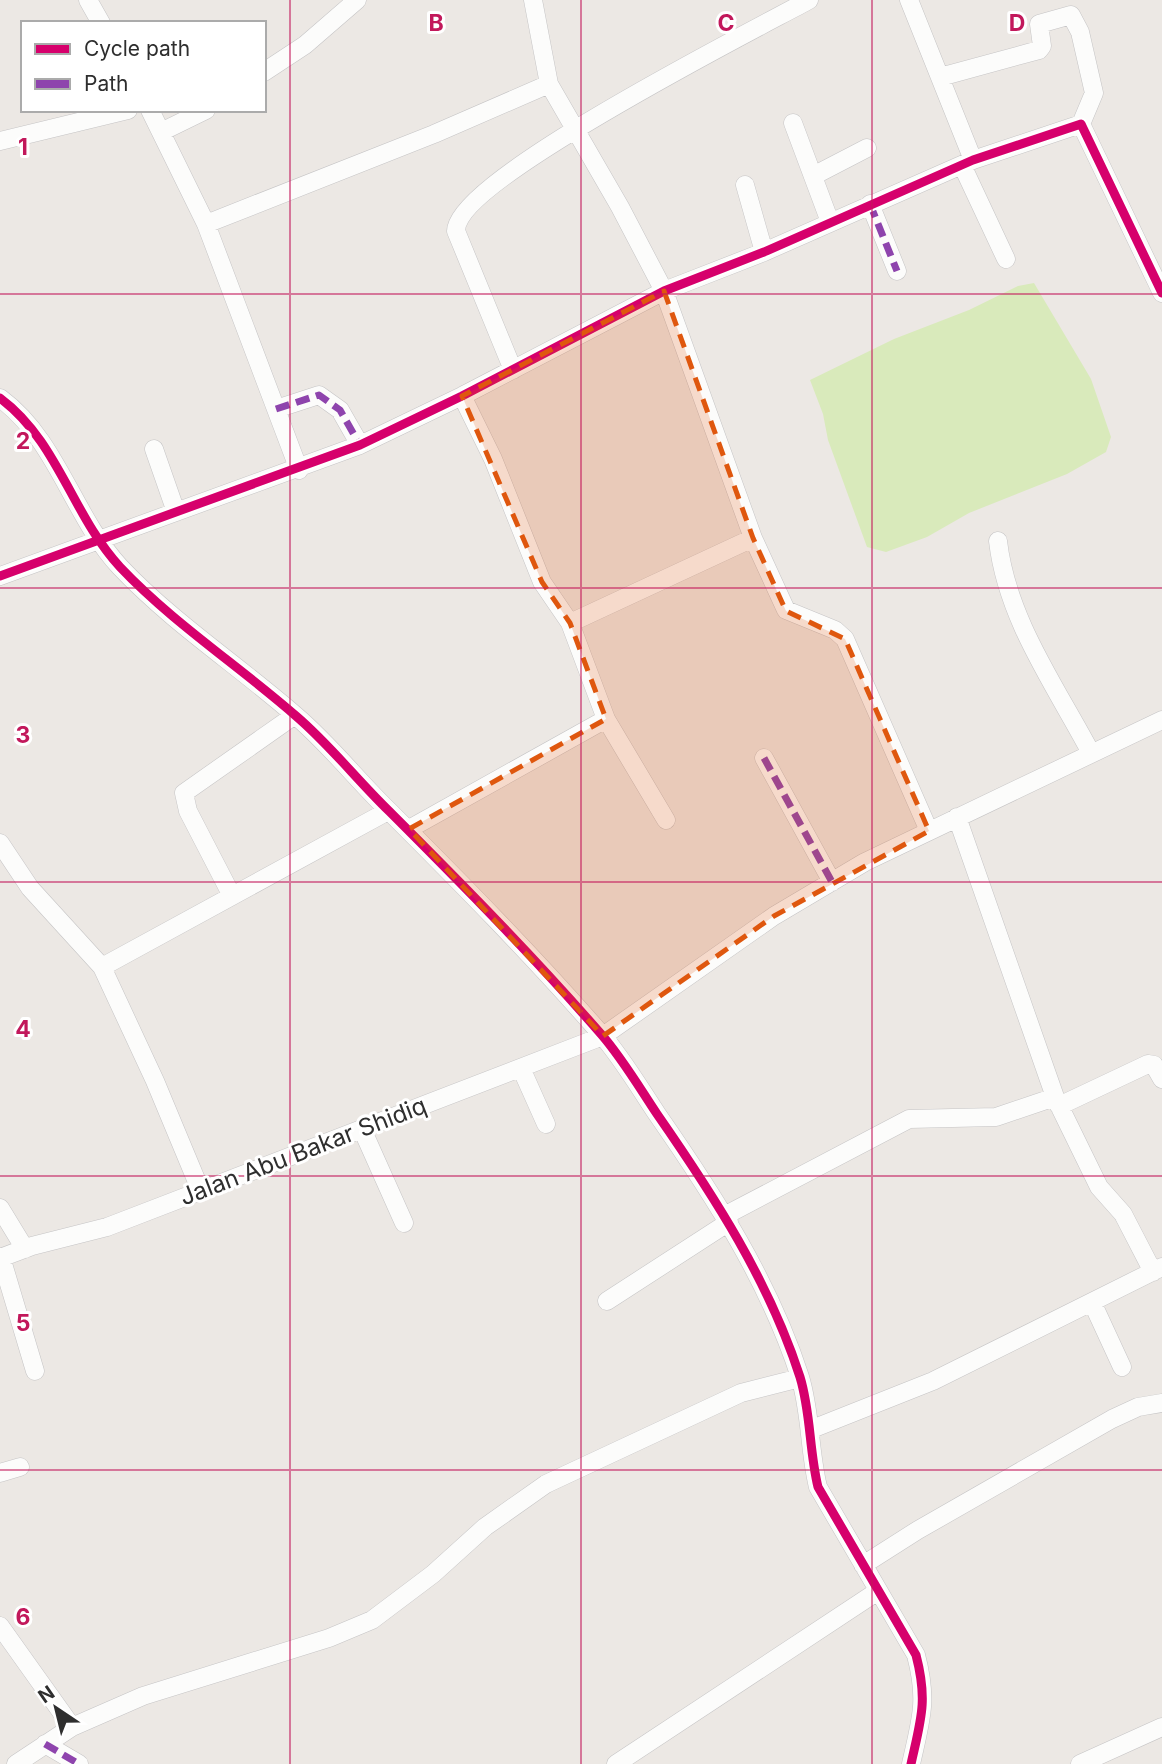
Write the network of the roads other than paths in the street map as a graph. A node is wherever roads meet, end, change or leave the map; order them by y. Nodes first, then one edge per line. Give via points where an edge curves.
1 (88, 0) edge
2 (357, 0) edge
3 (533, 0) edge
4 (809, 0) edge
5 (909, 0) edge
6 (100, 21) edge
7 (266, 71) edge
8 (940, 77) junction
9 (549, 83) junction
10 (120, 112) edge
11 (151, 112) edge
12 (202, 112) edge
13 (793, 123) dead end
14 (1081, 124) junction
15 (574, 128) junction
16 (161, 132) junction
17 (0, 141) edge
18 (867, 148) dead end
19 (968, 162) junction
20 (813, 176) junction
21 (745, 185) dead end
22 (870, 204) junction
23 (830, 222) junction
24 (206, 224) junction
25 (764, 252) junction
26 (1006, 259) dead end
27 (898, 271) dead end
28 (664, 291) junction
29 (1162, 293) edge
30 (513, 370) junction
31 (462, 396) junction
32 (0, 398) edge
33 (276, 409) junction
34 (360, 444) junction
35 (154, 449) dead end
36 (299, 470) junction
37 (176, 512) junction
38 (752, 538) junction
39 (98, 539) junction
40 (998, 541) dead end
41 (0, 576) edge
42 (570, 623) junction
43 (295, 715) junction
44 (606, 719) junction
45 (1162, 720) edge
46 (1091, 752) junction
47 (764, 758) dead end
48 (388, 811) junction
49 (957, 817) junction
50 (666, 820) dead end
51 (408, 829) junction
52 (929, 831) junction
53 (0, 843) edge
54 (832, 881) junction
55 (232, 895) junction
56 (102, 967) junction
57 (603, 1036) junction
58 (521, 1068) junction
59 (1162, 1079) edge
60 (1057, 1101) junction
61 (546, 1124) dead end
62 (362, 1129) junction
63 (200, 1189) junction
64 (0, 1208) edge
65 (728, 1219) junction
66 (404, 1223) dead end
67 (25, 1248) junction
68 (1, 1258) edge
69 (1158, 1269) edge
70 (607, 1301) dead end
71 (1092, 1302) junction
72 (1122, 1367) dead end
73 (35, 1371) dead end
74 (800, 1378) junction
75 (1162, 1404) edge
76 (812, 1429) junction
77 (20, 1467) dead end
78 (0, 1473) edge
79 (863, 1565) junction
80 (878, 1591) junction
81 (0, 1626) edge
82 (72, 1727) junction
83 (1162, 1727) edge
84 (45, 1744) junction
85 (16, 1764) edge
86 (79, 1764) edge
87 (616, 1764) edge
88 (911, 1764) edge
89 (1080, 1764) edge

1 - 6 street
2 - 7 street via 305,45
3 - 9 street
4 - 15 street
5 - 8 street
8 - 14 street via 1041,49 1039,24 1071,15 1080,32 1094,93
8 - 19 street
9 - 15 street
9 - 24 street
10 - 17 street
11 - 16 street
12 - 16 street
13 - 20 street
14 - 19 street
14 - 29 street
15 - 28 street
15 - 30 street via 475,200 456,225
16 - 24 street
18 - 20 street
19 - 22 street
19 - 26 street
20 - 23 street
21 - 25 street
22 - 23 street
22 - 27 street
23 - 25 street
24 - 33 street
25 - 28 street
28 - 30 street
28 - 38 street
30 - 31 street
31 - 34 street
31 - 42 street via 493,459 542,582
32 - 39 street via 43,442
33 - 34 street via 319,395 340,410
33 - 36 street
34 - 36 street
35 - 37 street
36 - 37 street
37 - 39 street
38 - 42 street
38 - 52 street via 786,610 835,630 845,639
39 - 41 street
39 - 43 street via 120,567 180,622
40 - 46 street via 1012,607
42 - 44 street
43 - 48 street
43 - 55 street via 184,793 188,811
44 - 50 street
44 - 51 street
45 - 46 street, Jalan Abu Bakar Shidiq
46 - 49 street, Jalan Abu Bakar Shidiq
47 - 54 street
48 - 51 street
48 - 55 street
49 - 52 street, Jalan Abu Bakar Shidiq
49 - 60 street
51 - 57 street
52 - 54 street, Jalan Abu Bakar Shidiq
53 - 56 street via 30,888
54 - 57 street, Jalan Abu Bakar Shidiq via 691,972
55 - 56 street
56 - 63 street
57 - 58 street, Jalan Abu Bakar Shidiq
57 - 65 street
58 - 61 street
58 - 62 street, Jalan Abu Bakar Shidiq
59 - 60 street via 1148,1063
60 - 65 street via 996,1117 909,1119
60 - 69 street via 1099,1187 1123,1214
62 - 63 street, Jalan Abu Bakar Shidiq
62 - 66 street
63 - 67 street, Jalan Abu Bakar Shidiq via 107,1227
64 - 67 street
65 - 70 street
65 - 74 street via 766,1291
67 - 68 street, Jalan Abu Bakar Shidiq
68 - 73 street
69 - 71 street
71 - 72 street
71 - 76 street via 933,1381
74 - 76 street
74 - 82 street via 741,1393 546,1484 485,1527 372,1620 329,1638 143,1696
75 - 79 street via 1138,1407 1112,1419
76 - 79 street via 818,1487
77 - 78 street
79 - 80 street
80 - 87 street
80 - 88 street via 916,1655 924,1685 923,1718
81 - 82 street
82 - 84 street
83 - 89 street
84 - 85 street
84 - 86 street

